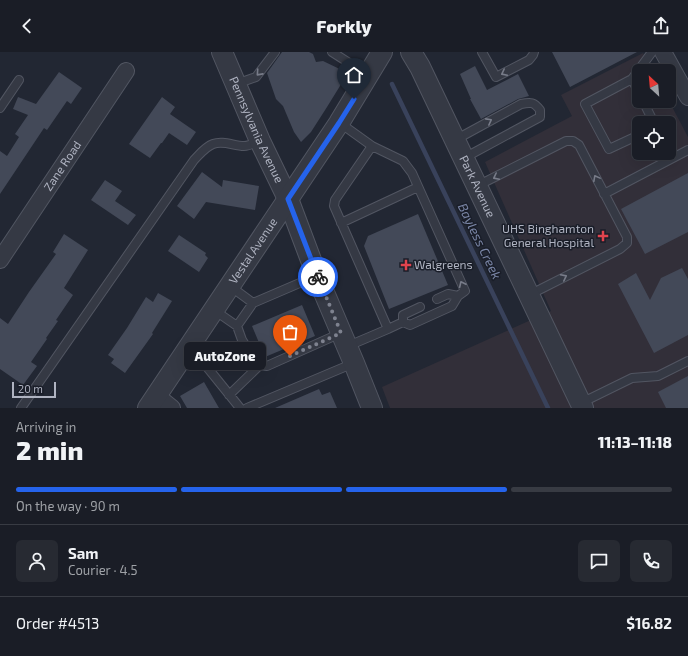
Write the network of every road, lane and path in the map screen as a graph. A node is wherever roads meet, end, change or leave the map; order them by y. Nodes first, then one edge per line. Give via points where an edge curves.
1 (222, 52) edge
2 (275, 52) edge
3 (411, 52) edge
4 (482, 52) edge
5 (534, 52) edge
6 (652, 52) edge
7 (663, 52) edge
8 (337, 53) edge
9 (376, 60) edge
10 (643, 64) edge
11 (126, 71) dead end
12 (632, 79) edge
13 (19, 80) dead end
14 (236, 84) junction
15 (688, 98) edge
16 (0, 108) edge
17 (339, 123) junction
18 (632, 138) edge
19 (455, 140) junction
20 (260, 141) junction
21 (372, 146) junction
22 (688, 150) edge
23 (464, 158) junction
24 (477, 186) junction
25 (418, 187) junction
26 (604, 194) junction
27 (288, 199) junction
28 (341, 223) junction
29 (0, 260) edge
30 (317, 276) junction
31 (230, 286) junction
32 (529, 295) junction
33 (458, 296) junction
34 (437, 299) dead end
35 (253, 303) junction
36 (420, 307) dead end
37 (214, 310) junction
38 (403, 322) junction
39 (237, 326) junction
40 (388, 329) junction
41 (190, 346) junction
42 (347, 348) junction
43 (688, 361) edge
44 (260, 365) junction
45 (229, 395) junction
46 (152, 402) edge
47 (582, 405) edge
48 (21, 408) edge
49 (172, 408) edge
50 (240, 408) edge
51 (248, 408) edge
52 (372, 408) edge

1 - 14 street, Pennsylvania Avenue
2 -> 14 lane via 256,77
3 - 19 street, Park Avenue
5 -> 4 lane via 529,60 496,77
6 - 10 lane
7 - 15 street
8 - 9 lane
9 - 17 street, Vestal Avenue
11 - 29 street, Zane Road
12 - 18 lane via 586,104 609,149
13 - 16 lane
14 - 20 street, Pennsylvania Avenue
17 - 21 lane
17 - 27 street, Vestal Avenue
19 - 23 street, Park Avenue
19 -> 23 lane via 521,104 536,104 540,110 540,117
20 - 27 street, Pennsylvania Avenue
20 - 48 lane via 245,146 221,142 213,144 199,155
21 - 25 lane via 403,161
21 - 28 lane via 335,200 334,206
22 - 26 lane
23 - 24 street, Park Avenue
26 -> 24 lane via 579,145 573,141 566,141
24 - 32 street, Park Avenue
25 - 28 lane
33 -> 25 lane via 466,291
32 -> 26 lane via 620,249 627,243 627,237
27 - 30 street, Pennsylvania Avenue
27 - 31 street, Vestal Avenue
28 - 40 lane
30 - 35 lane
30 - 42 street, Pennsylvania Avenue
31 - 35 lane
31 - 37 street, Vestal Avenue
32 - 47 street, Park Avenue
33 - 34 lane via 448,294
33 - 38 lane via 452,306 410,325
35 - 39 lane
36 - 38 lane via 403,315
37 - 39 lane
37 - 41 street, Vestal Avenue
38 - 40 lane
39 - 44 lane via 242,340
40 - 42 lane
41 - 45 lane
41 - 46 street, Vestal Avenue
42 - 44 lane via 267,366
42 - 51 lane
42 - 52 street, Pennsylvania Avenue
43 - 47 lane via 658,376 632,378
44 - 45 lane
45 - 50 lane
46 - 49 street

